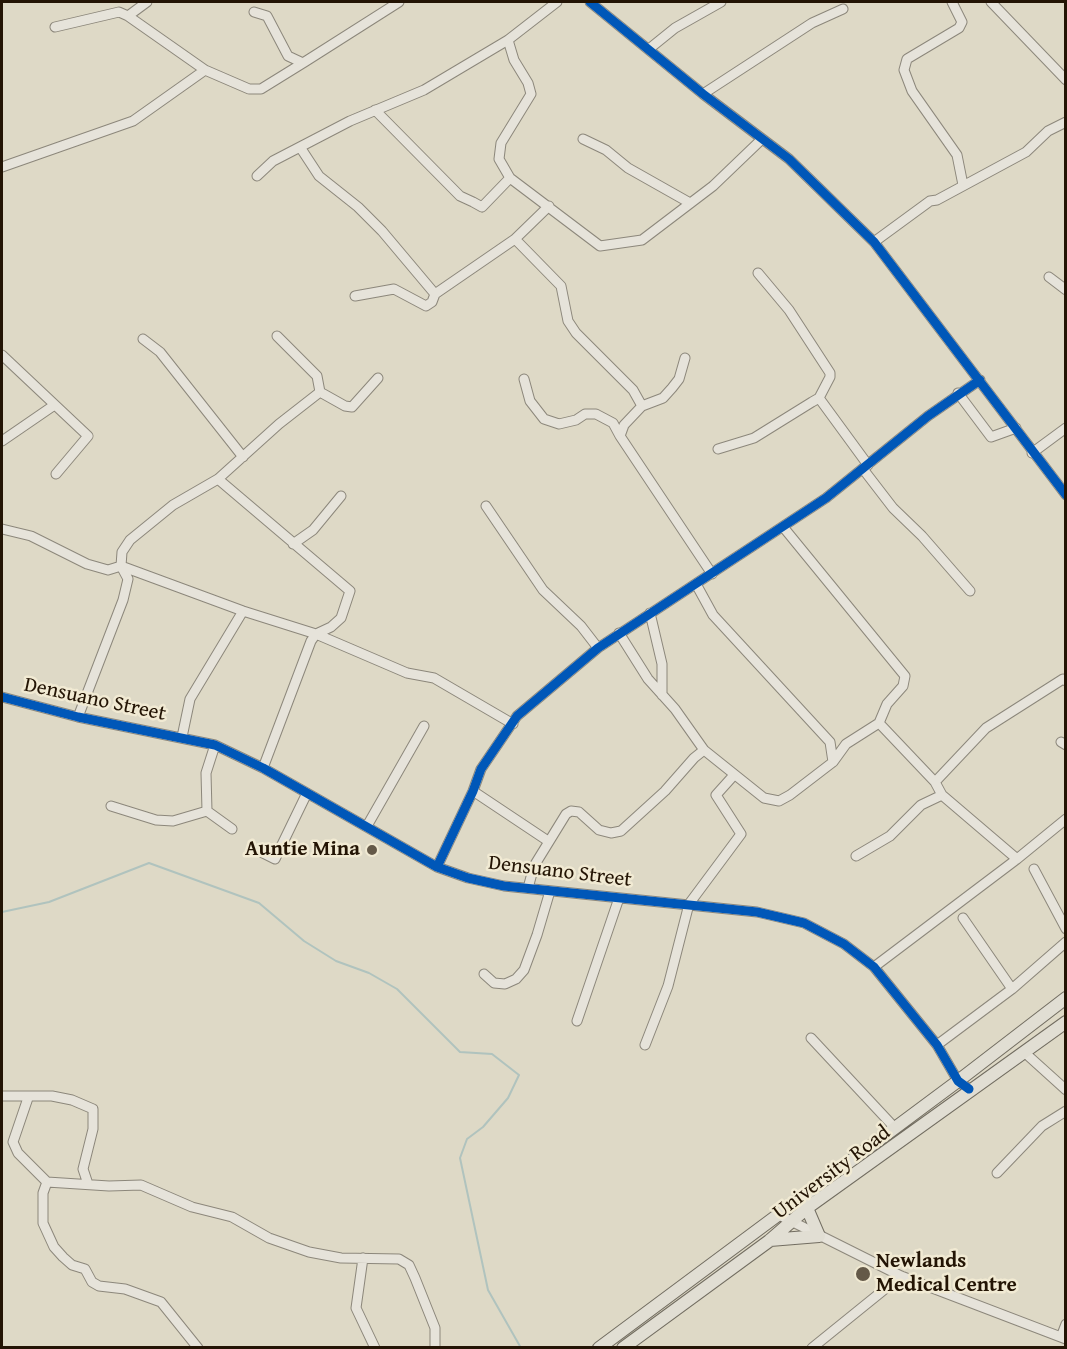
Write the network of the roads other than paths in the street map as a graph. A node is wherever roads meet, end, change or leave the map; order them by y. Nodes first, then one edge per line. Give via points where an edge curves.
1 (147, 2) edge
2 (557, 2) edge
3 (591, 2) edge
4 (721, 2) edge
5 (952, 2) edge
6 (991, 2) edge
7 (393, 3) edge
8 (843, 9) dead end
9 (254, 12) dead end
10 (128, 16) junction
11 (55, 27) dead end
12 (508, 40) junction
13 (649, 49) junction
14 (303, 63) junction
15 (205, 70) junction
16 (1065, 80) edge
17 (703, 94) junction
18 (375, 110) junction
19 (1065, 122) edge
20 (583, 139) dead end
21 (762, 139) junction
22 (300, 147) junction
23 (2, 167) edge
24 (257, 176) dead end
25 (510, 178) junction
26 (963, 185) junction
27 (690, 203) junction
28 (549, 206) junction
29 (515, 239) junction
30 (874, 242) junction
31 (758, 273) dead end
32 (1049, 277) dead end
33 (1065, 290) edge
34 (435, 294) junction
35 (355, 296) dead end
36 (277, 336) dead end
37 (143, 339) dead end
38 (2, 355) edge
39 (684, 358) dead end
40 (378, 378) dead end
41 (524, 379) dead end
42 (980, 380) junction
43 (320, 392) junction
44 (958, 393) junction
45 (819, 398) junction
46 (53, 406) junction
47 (642, 406) junction
48 (1016, 428) junction
49 (1065, 428) edge
50 (620, 436) junction
51 (2, 441) edge
52 (718, 449) dead end
53 (1032, 453) junction
54 (243, 457) junction
55 (865, 467) junction
56 (56, 474) dead end
57 (218, 479) junction
58 (1065, 495) edge
59 (341, 496) dead end
60 (486, 506) dead end
61 (784, 528) junction
62 (2, 529) edge
63 (293, 544) junction
64 (121, 566) junction
65 (712, 574) junction
66 (696, 584) junction
67 (970, 591) dead end
68 (243, 611) junction
69 (650, 613) junction
70 (619, 633) junction
71 (316, 634) junction
72 (598, 648) junction
73 (1065, 681) edge
74 (2, 697) edge
75 (662, 698) junction
76 (78, 717) junction
77 (879, 723) junction
78 (513, 724) junction
79 (424, 726) dead end
80 (182, 736) junction
81 (830, 742) junction
82 (846, 744) junction
83 (215, 745) junction
84 (704, 750) junction
85 (833, 762) junction
86 (263, 768) junction
87 (734, 775) junction
88 (935, 782) junction
89 (473, 791) junction
90 (307, 793) junction
91 (942, 795) junction
92 (111, 806) dead end
93 (207, 811) junction
94 (1065, 819) edge
95 (367, 826) junction
96 (232, 829) dead end
97 (548, 841) junction
98 (261, 852) dead end
99 (856, 856) dead end
100 (1017, 859) junction
101 (437, 867) junction
102 (1034, 870) dead end
103 (528, 888) junction
104 (550, 891) junction
105 (619, 898) junction
106 (689, 904) junction
107 (963, 918) dead end
108 (1065, 929) edge
109 (1065, 942) edge
110 (874, 968) junction
111 (484, 974) dead end
112 (1012, 988) junction
113 (1065, 999) edge
114 (577, 1021) dead end
115 (1065, 1022) edge
116 (812, 1038) dead end
117 (645, 1045) dead end
118 (937, 1045) junction
119 (1024, 1052) junction
120 (958, 1082) junction
121 (969, 1089) junction
122 (1065, 1090) edge
123 (2, 1096) edge
124 (28, 1098) junction
125 (1065, 1111) edge
126 (894, 1127) junction
127 (997, 1173) dead end
128 (47, 1182) junction
129 (88, 1184) junction
130 (807, 1208) junction
131 (777, 1214) junction
132 (792, 1221) junction
133 (819, 1236) junction
134 (769, 1241) junction
135 (363, 1258) junction
136 (902, 1276) junction
137 (1065, 1324) edge
138 (1063, 1338) edge
139 (198, 1347) edge
140 (375, 1347) edge
141 (435, 1347) edge
142 (600, 1347) edge
143 (623, 1347) edge
144 (812, 1347) edge

1 - 10 street
2 - 12 street
3 - 13 street
4 - 13 street via 675,28
5 - 26 street via 962,22 959,28 907,59 904,70 912,91 957,155
6 - 16 street
7 - 14 street
8 - 17 street via 812,23
9 - 14 street via 267,16 288,56
10 - 11 street via 119,12
10 - 15 street
12 - 18 street via 424,90
12 - 25 street via 531,94 501,143 499,159
13 - 17 street
14 - 15 street via 261,89 249,89
15 - 23 street via 133,121
17 - 21 street
18 - 22 street
18 - 25 street via 460,196 482,207
19 - 26 street via 1048,131 1026,152
20 - 27 street
21 - 27 street
21 - 30 street via 789,159
22 - 24 street via 273,161
22 - 34 street via 319,176 382,231
25 - 28 street
26 - 30 street via 930,201
27 - 28 street via 642,240 600,246
28 - 29 street
29 - 34 street
29 - 47 street via 561,286 568,321 576,333 633,390
30 - 42 street
31 - 45 street via 789,310 830,373
32 - 33 street
34 - 35 street via 426,306 394,289
36 - 43 street via 317,376
37 - 54 street via 160,352
38 - 46 street
39 - 47 street via 679,379 663,398
40 - 43 street via 352,407
41 - 50 street via 530,401 544,419 559,424 596,414 613,423
42 - 44 street
42 - 48 street
43 - 54 street
44 - 48 street via 991,437
44 - 55 street
45 - 52 street via 754,438
45 - 55 street
46 - 51 street
46 - 56 street via 88,436
47 - 50 street via 624,425
48 - 53 street
49 - 53 street
50 - 65 street
53 - 58 street
54 - 57 street
55 - 61 street
55 - 67 street via 893,508
57 - 63 street
57 - 64 street via 173,505 130,540 122,552
59 - 63 street via 313,530
60 - 72 street via 543,590
61 - 65 street
61 - 77 street via 905,676 903,686 887,704
62 - 64 street via 31,536 87,564 108,570
63 - 71 street via 350,591 341,618
64 - 68 street
64 - 76 street via 128,579 123,600
65 - 66 street
66 - 69 street
66 - 81 street via 713,615
68 - 71 street
68 - 80 street via 190,699
69 - 70 street
69 - 75 street via 662,664
70 - 72 street
70 - 75 street
71 - 78 street via 407,672 434,678
71 - 86 street via 292,686
72 - 78 street
73 - 88 street via 986,728
74 - 76 street, Densuano Street
75 - 84 street via 675,709
76 - 80 street, Densuano Street
77 - 82 street
77 - 88 street
78 - 89 street via 481,768
79 - 95 street
80 - 83 street, Densuano Street
81 - 82 street
81 - 85 street
82 - 85 street
83 - 86 street, Densuano Street
83 - 93 street via 206,773
84 - 87 street
84 - 97 street via 621,831 599,830 586,816 571,811
85 - 87 street via 779,801 764,798
86 - 90 street, Densuano Street
87 - 106 street via 716,795 741,834
88 - 91 street
89 - 97 street
89 - 101 street
90 - 95 street, Densuano Street
90 - 98 street via 275,859
91 - 99 street via 921,805 890,836
91 - 100 street
92 - 93 street via 156,820 173,821
93 - 96 street
94 - 100 street
95 - 101 street, Densuano Street
97 - 103 street via 534,866
100 - 110 street
101 - 103 street, Densuano Street via 468,878
102 - 108 street
103 - 104 street, Densuano Street
104 - 105 street, Densuano Street
104 - 111 street via 524,970 505,984 494,983
105 - 106 street, Densuano Street
105 - 114 street
106 - 110 street, Densuano Street via 757,912 804,923 844,944
106 - 117 street via 668,986
107 - 112 street
109 - 112 street
110 - 118 street, Densuano Street
112 - 118 street
113 - 120 highway, University Road
115 - 119 highway, University Road
116 - 126 street
118 - 120 street, Densuano Street
119 - 121 highway, University Road
119 - 122 street
120 - 121 street, Densuano Street
120 - 126 highway, University Road
121 - 130 highway, University Road
123 - 124 street
124 - 128 street via 13,1142 18,1153
124 - 129 street via 52,1096 93,1109 93,1129 83,1169
125 - 127 street via 1042,1126
126 - 131 highway, University Road
128 - 129 street
128 - 139 street via 43,1222 54,1247 72,1265 85,1269 99,1286 125,1289 161,1302
129 - 135 street via 141,1185 192,1207 232,1217 268,1238 309,1252
130 - 132 highway, University Road
130 - 133 highway
131 - 132 street
131 - 142 highway, University Road
132 - 133 street
132 - 134 highway, University Road
133 - 134 highway
133 - 136 street
134 - 143 highway, University Road
135 - 140 street via 356,1308
135 - 141 street via 399,1258 409,1266 435,1328
136 - 138 street
136 - 144 street
137 - 138 street

